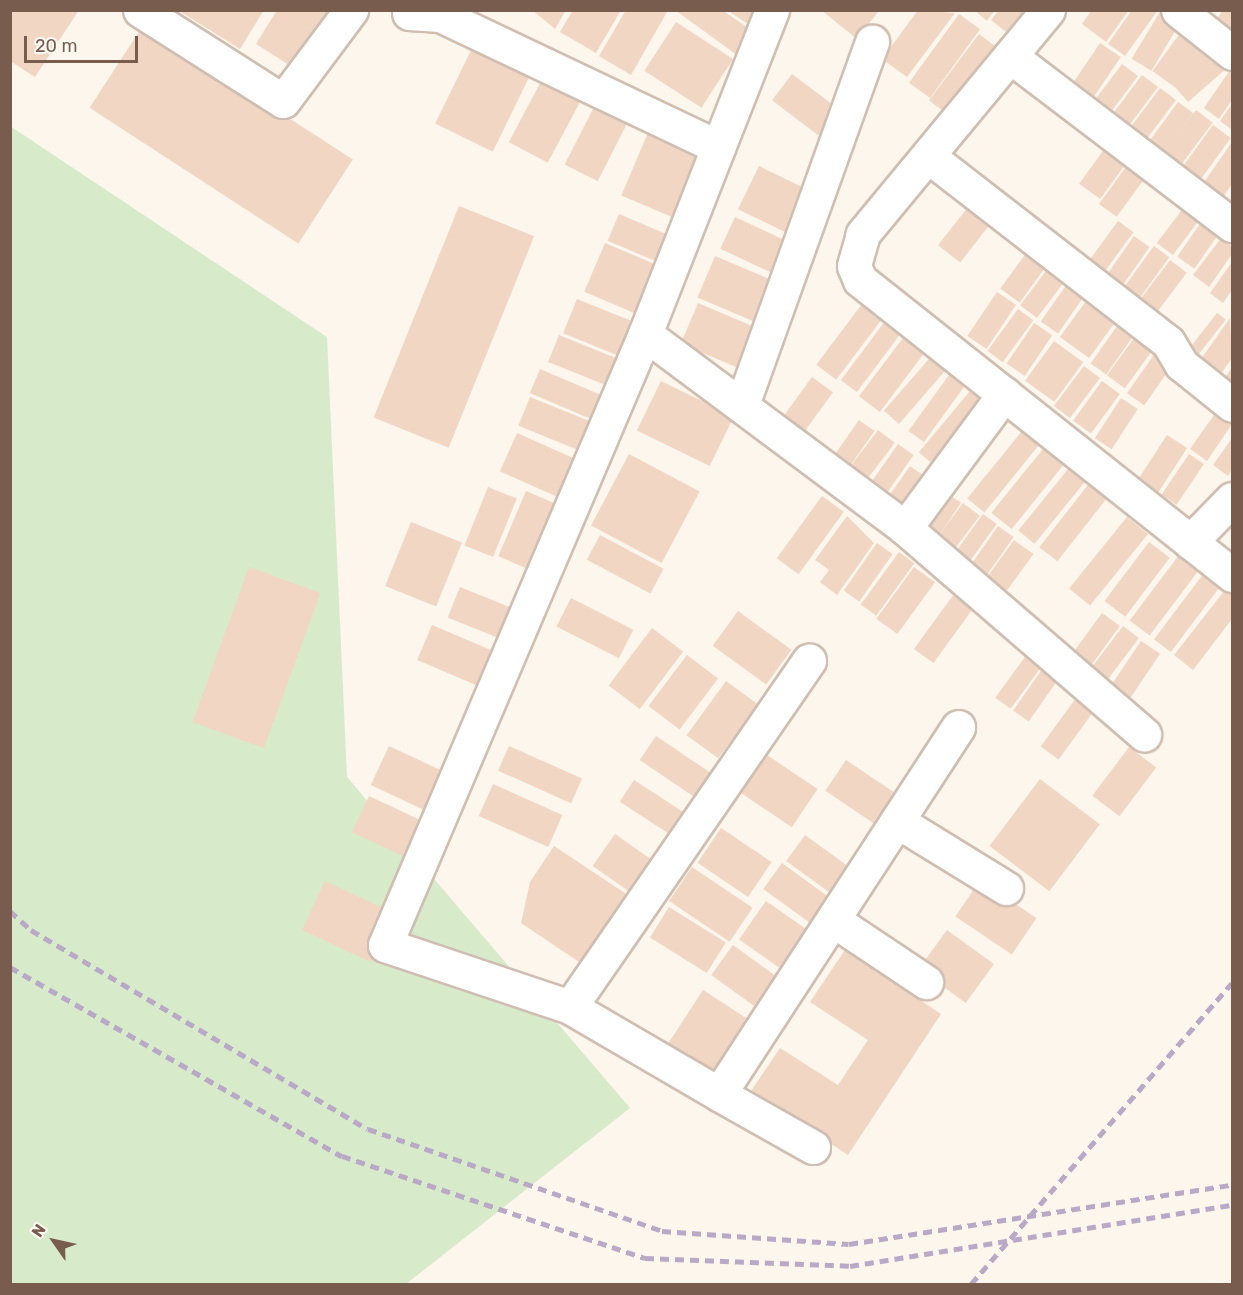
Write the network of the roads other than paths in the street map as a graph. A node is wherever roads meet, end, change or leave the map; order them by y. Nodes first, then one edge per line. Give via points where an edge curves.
1 (140, 10) edge
2 (351, 10) edge
3 (772, 10) edge
4 (1048, 10) edge
5 (1178, 10) edge
6 (409, 14) dead end
7 (872, 42) dead end
8 (1233, 53) edge
9 (1010, 56) junction
10 (718, 147) junction
11 (928, 156) junction
12 (1233, 225) edge
13 (645, 334) junction
14 (1004, 394) junction
15 (742, 405) junction
16 (1233, 405) edge
17 (1233, 499) edge
18 (905, 528) junction
19 (1190, 542) junction
20 (1233, 576) edge
21 (809, 660) dead end
22 (958, 727) dead end
23 (1144, 734) dead end
24 (897, 821) junction
25 (1006, 888) dead end
26 (833, 920) junction
27 (926, 982) dead end
28 (570, 1006) junction
29 (719, 1094) junction
30 (813, 1147) dead end

1 - 2 street via 283,101
3 - 10 street
4 - 9 street
5 - 8 street
6 - 10 street via 440,15
7 - 15 street
9 - 11 street
9 - 12 street
10 - 13 street
11 - 14 street via 863,234 854,266 860,280
11 - 16 street via 1168,342 1181,364
13 - 15 street
13 - 28 street via 385,945
14 - 18 street
14 - 19 street
15 - 18 street
17 - 19 street
18 - 23 street
19 - 20 street
21 - 28 street
22 - 24 street
24 - 25 street
24 - 26 street
26 - 27 street
26 - 29 street
28 - 29 street
29 - 30 street

